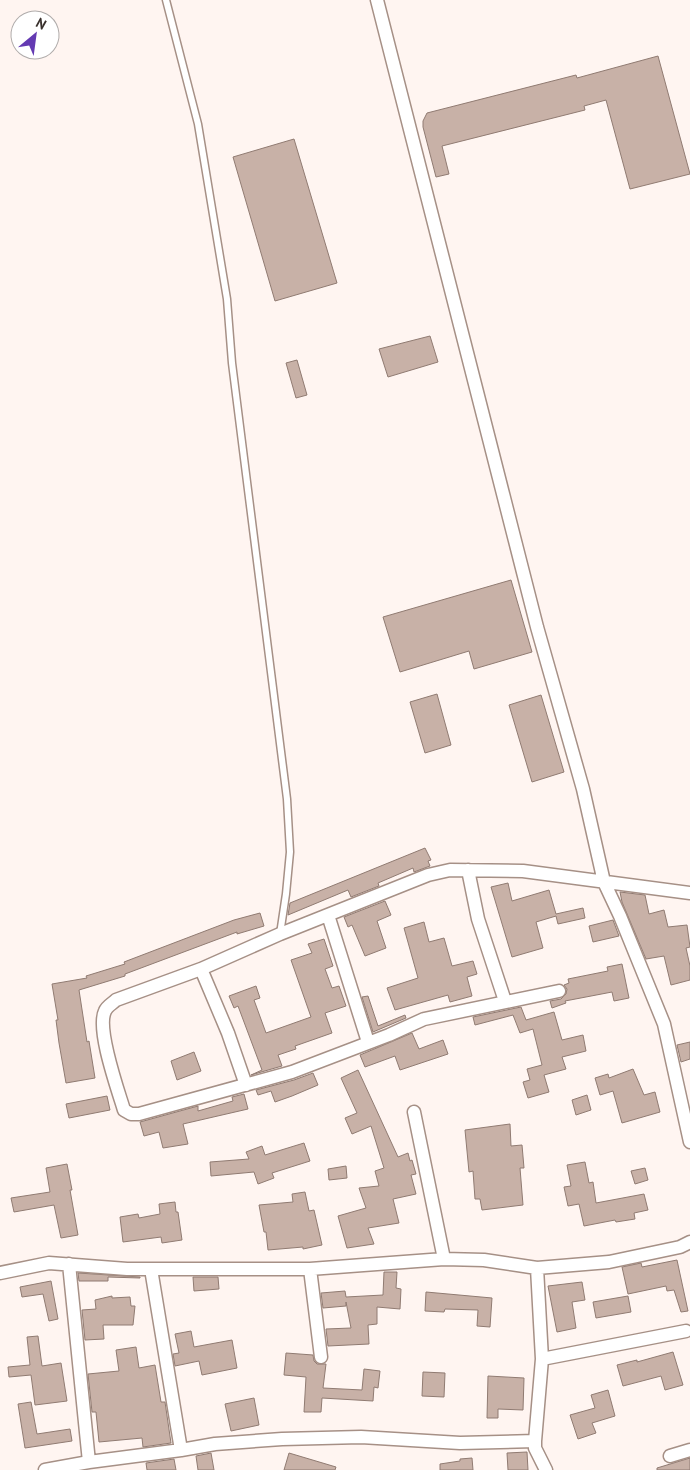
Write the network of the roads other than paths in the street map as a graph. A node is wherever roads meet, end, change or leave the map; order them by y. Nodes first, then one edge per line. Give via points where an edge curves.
1 (166, 0) edge
2 (377, 0) edge
3 (468, 870) junction
4 (604, 882) junction
5 (690, 893) edge
6 (328, 915) junction
7 (280, 934) junction
8 (201, 969) junction
9 (559, 990) dead end
10 (505, 1002) junction
11 (368, 1042) junction
12 (246, 1085) junction
13 (414, 1112) dead end
14 (690, 1142) edge
15 (690, 1242) edge
16 (444, 1259) junction
17 (69, 1264) junction
18 (537, 1268) junction
19 (151, 1269) junction
20 (310, 1269) junction
21 (0, 1273) edge
22 (686, 1331) dead end
23 (321, 1357) dead end
24 (542, 1359) junction
25 (535, 1441) junction
26 (180, 1450) junction
27 (690, 1450) edge
28 (670, 1456) dead end
29 (89, 1462) junction
30 (45, 1470) edge
31 (546, 1470) edge

1 - 7 lane via 198,124 226,299 287,799 290,852
2 - 4 street via 537,627 583,789
3 - 4 street via 523,871
3 - 6 street via 428,875
3 - 10 street via 478,920
4 - 5 street
4 - 14 street via 664,1024
6 - 7 street
6 - 11 street
7 - 8 street
8 - 12 street
8 - 12 street via 116,1000 104,1013 104,1043 124,1110 139,1114
9 - 10 street
10 - 11 street via 424,1019
11 - 12 street via 292,1072
13 - 16 street
15 - 18 street via 609,1262
16 - 18 street via 484,1260
16 - 20 street
17 - 19 street
17 - 21 street via 49,1263
17 - 29 street
18 - 24 street
19 - 20 street
19 - 26 street
20 - 23 street
22 - 24 street
24 - 25 street
25 - 26 street via 460,1443 361,1437 282,1439
25 - 31 street
26 - 29 street
27 - 28 street
29 - 30 street

